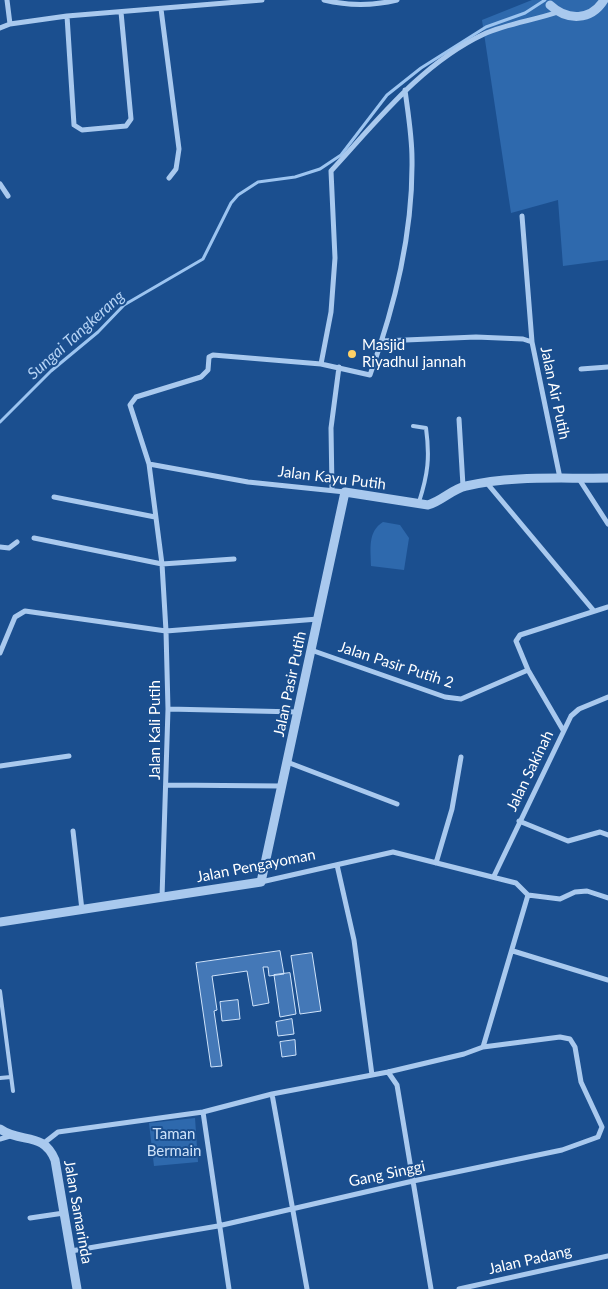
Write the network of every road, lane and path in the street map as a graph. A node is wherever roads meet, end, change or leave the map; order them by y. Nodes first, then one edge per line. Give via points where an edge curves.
1 (7, 0) edge
2 (262, 0) edge
3 (324, 0) edge
4 (396, 0) edge
5 (604, 0) edge
6 (375, 2) edge
7 (548, 2) edge
8 (161, 9) junction
9 (121, 12) junction
10 (558, 12) junction
11 (67, 16) junction
12 (10, 24) junction
13 (0, 28) edge
14 (405, 90) junction
15 (169, 178) dead end
16 (0, 184) edge
17 (8, 196) dead end
18 (522, 216) dead end
19 (382, 341) junction
20 (532, 342) junction
21 (321, 364) junction
22 (339, 367) junction
23 (608, 367) edge
24 (582, 368) dead end
25 (459, 419) dead end
26 (413, 426) dead end
27 (149, 464) junction
28 (560, 478) junction
29 (608, 478) edge
30 (579, 479) junction
31 (486, 482) junction
32 (462, 486) junction
33 (332, 489) junction
34 (345, 492) junction
35 (54, 497) dead end
36 (418, 504) junction
37 (156, 517) junction
38 (608, 524) edge
39 (34, 538) dead end
40 (17, 542) dead end
41 (0, 547) edge
42 (234, 559) dead end
43 (162, 564) junction
44 (608, 607) edge
45 (594, 611) junction
46 (318, 619) junction
47 (166, 631) junction
48 (311, 650) junction
49 (0, 653) edge
50 (528, 670) junction
51 (608, 697) edge
52 (168, 709) junction
53 (299, 712) junction
54 (563, 730) junction
55 (69, 756) dead end
56 (461, 758) dead end
57 (287, 762) junction
58 (0, 766) edge
59 (167, 785) junction
60 (280, 786) junction
61 (397, 804) dead end
62 (519, 821) junction
63 (73, 831) dead end
64 (608, 836) edge
65 (436, 863) junction
66 (337, 865) junction
67 (494, 876) junction
68 (261, 882) junction
69 (528, 895) junction
70 (162, 897) junction
71 (608, 898) edge
72 (82, 911) junction
73 (0, 922) edge
74 (513, 951) junction
75 (608, 980) edge
76 (0, 991) edge
77 (483, 1047) junction
78 (388, 1072) junction
79 (372, 1075) junction
80 (11, 1076) junction
81 (0, 1078) edge
82 (13, 1091) dead end
83 (272, 1094) junction
84 (202, 1112) junction
85 (0, 1129) edge
86 (10, 1136) junction
87 (0, 1139) edge
88 (44, 1143) junction
89 (413, 1181) junction
90 (294, 1207) junction
91 (65, 1213) junction
92 (30, 1218) dead end
93 (218, 1226) junction
94 (71, 1251) junction
95 (608, 1256) edge
96 (77, 1289) edge
97 (229, 1289) edge
98 (307, 1289) edge
99 (431, 1289) edge
100 (459, 1289) edge

1 - 12 street
2 - 8 street
3 - 6 street via 349,4
4 - 6 street
5 - 10 street via 592,12 579,16 566,17
7 - 10 street
8 - 9 street
8 - 15 street via 179,149 176,169
9 - 11 street
9 - 11 street via 131,119 126,126 82,130 74,125
10 - 14 street via 485,33 455,51
11 - 12 street
12 - 13 street
14 - 19 street via 412,158 410,206 402,273
14 - 21 street via 332,171 335,258 331,312
16 - 17 street
18 - 20 street
19 - 20 street, Jalan Air Putih via 476,337
19 - 22 street via 370,375
20 - 28 street, Jalan Air Putih
21 - 22 street
21 - 27 street via 213,356 209,358 208,370 202,377 136,397 131,401 130,410
22 - 33 street via 331,428
23 - 24 street
25 - 32 street
26 - 36 lane via 426,428 428,439 429,465
27 - 33 street, Jalan Kayu Putih via 248,482
27 - 37 street
28 - 30 street, Jalan Kayu Putih
28 - 31 street, Jalan Kayu Putih
29 - 30 street, Jalan Kayu Putih
30 - 38 street
31 - 32 street, Jalan Kayu Putih
31 - 45 street
32 - 36 street, Jalan Kayu Putih via 436,502
33 - 34 street, Jalan Kayu Putih
34 - 36 street, Jalan Kayu Putih
34 - 46 street, Jalan Pasir Putih
35 - 37 street
37 - 43 street
39 - 43 street
40 - 41 street via 9,548
42 - 43 street
43 - 47 street, Jalan Kali Putih
44 - 45 street
45 - 50 street via 520,635 516,642
46 - 47 street
46 - 48 street, Jalan Pasir Putih
47 - 49 street via 25,611 15,618
47 - 52 street, Jalan Kali Putih
48 - 50 street, Jalan Pasir Putih 2 via 444,697 461,699
48 - 53 street, Jalan Pasir Putih
50 - 54 street
51 - 54 street, Jalan Sakinah via 579,709
52 - 53 street
52 - 59 street, Jalan Kali Putih
53 - 57 street, Jalan Pasir Putih
54 - 62 street, Jalan Sakinah
55 - 58 street
56 - 65 street via 452,809
57 - 60 street, Jalan Pasir Putih
57 - 61 street
59 - 60 street
59 - 70 street, Jalan Kali Putih
60 - 68 street, Jalan Pasir Putih
62 - 64 street via 568,841 600,832
62 - 67 street, Jalan Sakinah
63 - 72 street
65 - 66 street via 393,852
65 - 67 street
66 - 68 street, Jalan Pengayoman
66 - 79 street, Jalan Pengayoman via 354,940
67 - 69 street via 516,883
68 - 70 street, Jalan Pengayoman
69 - 71 street via 560,899 574,892 587,891
69 - 74 street
70 - 72 street, Jalan Pengayoman
72 - 73 street, Jalan Pengayoman
74 - 75 street
74 - 77 street
76 - 80 lane
77 - 78 street
77 - 89 street, Gang Singgi via 560,1037 570,1040 575,1047 581,1082 602,1127 598,1137 562,1150
78 - 79 street
78 - 89 street via 397,1084
79 - 83 street
80 - 81 lane
80 - 82 lane
83 - 84 street
83 - 90 street
84 - 88 street via 58,1132
84 - 93 street
85 - 86 street
86 - 87 street
86 - 88 street
88 - 91 street, Jalan Samarinda via 55,1160
89 - 90 street, Gang Singgi
89 - 99 street
90 - 93 street, Gang Singgi
90 - 98 street
91 - 92 street
91 - 94 street, Jalan Samarinda
93 - 94 street, Gang Singgi
93 - 97 street
94 - 96 street, Jalan Samarinda
95 - 100 street, Jalan Padang

